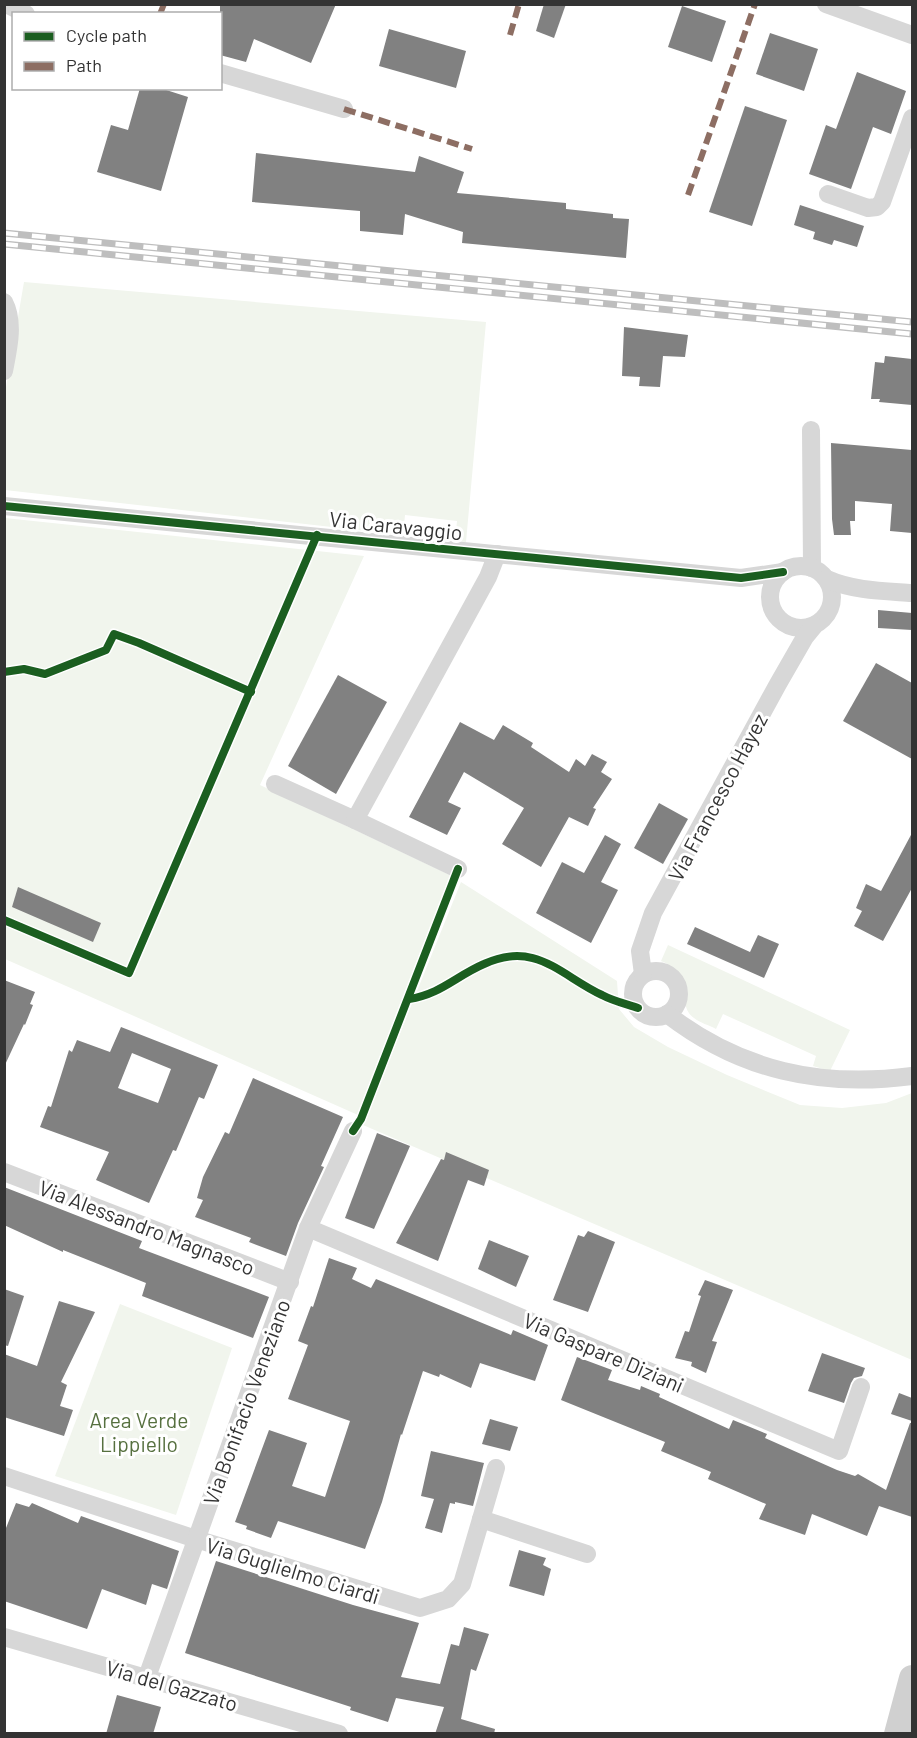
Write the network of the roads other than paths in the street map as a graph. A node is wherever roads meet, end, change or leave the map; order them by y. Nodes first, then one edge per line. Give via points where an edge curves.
1 (826, 4) edge
2 (5, 5) edge
3 (21, 12) edge
4 (912, 35) edge
5 (222, 74) edge
6 (344, 109) dead end
7 (912, 118) edge
8 (828, 194) dead end
9 (4, 302) edge
10 (4, 372) edge
11 (811, 430) dead end
12 (4, 506) edge
13 (497, 554) junction
14 (783, 572) junction
15 (820, 574) junction
16 (741, 578) junction
17 (863, 590) junction
18 (912, 593) edge
19 (770, 598) junction
20 (832, 603) junction
21 (814, 626) junction
22 (275, 784) dead end
23 (356, 820) junction
24 (458, 869) dead end
25 (643, 974) junction
26 (667, 1014) junction
27 (912, 1076) edge
28 (353, 1131) dead end
29 (4, 1172) edge
30 (308, 1228) junction
31 (290, 1282) junction
32 (861, 1388) dead end
33 (496, 1468) dead end
34 (4, 1476) edge
35 (481, 1519) junction
36 (196, 1539) junction
37 (587, 1554) dead end
38 (4, 1637) edge
39 (147, 1677) junction
40 (912, 1678) edge
41 (339, 1734) edge
42 (897, 1734) edge

1 - 4 street
2 - 3 street
5 - 6 street
7 - 8 street via 877,207 868,208
9 - 10 street via 9,337
11 - 15 street
12 - 13 street, Via Caravaggio
13 - 16 street, Via Caravaggio
13 - 23 street
14 - 15 street, Via Caravaggio via 803,566
14 - 16 street, Via Caravaggio
14 - 19 street via 771,588
15 - 17 street, Via Caravaggio via 838,585
15 - 20 street via 832,591
16 - 19 street via 762,597
17 - 18 street, Via Caravaggio
17 - 20 street, Via Caravaggio
19 - 21 street via 784,624 794,628
20 - 21 street, Via Caravaggio via 829,612
21 - 25 street, Via Francesco Hayez via 778,684 653,913 640,951
22 - 23 street
23 - 24 street
25 - 26 street via 633,993 638,1008 648,1015
25 - 26 street via 664,972 675,982 678,996
26 - 27 street via 709,1042 739,1056 800,1076 886,1080
28 - 30 street, Via Bonifacio Veneziano
29 - 31 street, Via Alessandro Magnasco
30 - 31 street, Via Bonifacio Veneziano
30 - 32 street, Via Gaspare Diziani via 839,1451
31 - 36 street, Via Bonifacio Veneziano
33 - 35 street, Via Guglielmo Ciardi
34 - 36 street, Via Guglielmo Ciardi
35 - 36 street, Via Guglielmo Ciardi via 462,1584 448,1599 420,1608
35 - 37 street
36 - 39 street, Via Bonifacio Veneziano
38 - 39 street, Via del Gazzato
39 - 41 street, Via del Gazzato
40 - 42 main road

